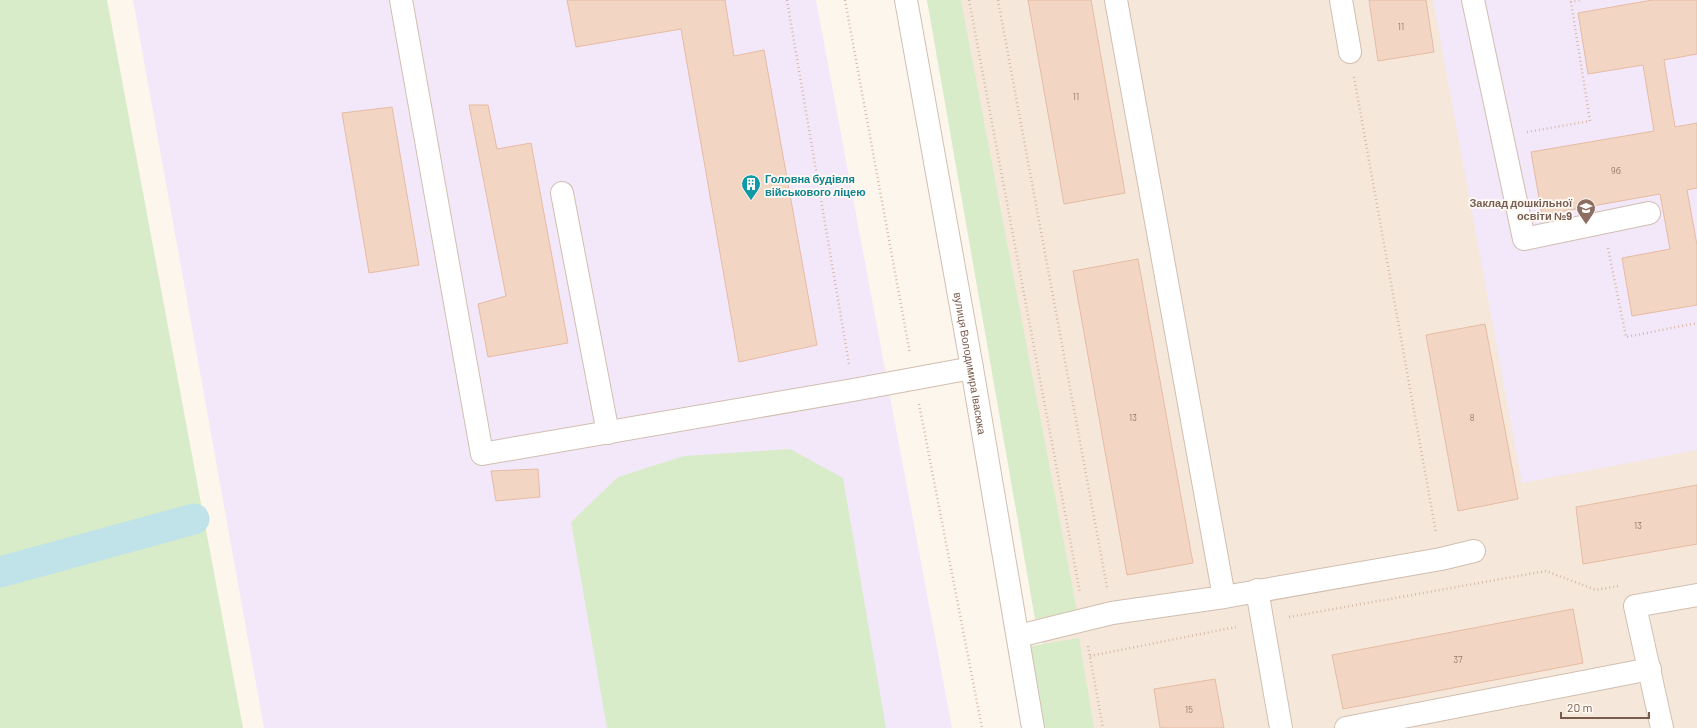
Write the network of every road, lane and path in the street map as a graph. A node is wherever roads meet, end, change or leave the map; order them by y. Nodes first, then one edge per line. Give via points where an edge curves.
1 (401, 0) edge
2 (787, 0) edge
3 (906, 0) edge
4 (969, 0) edge
5 (998, 0) edge
6 (1116, 0) edge
7 (1341, 0) edge
8 (1473, 0) edge
9 (1580, 0) edge
10 (1350, 52) joint
11 (1502, 136) junction
12 (562, 194) dead end
13 (1649, 213) dead end
14 (1603, 222) junction
15 (1697, 323) edge
16 (972, 368) junction
17 (853, 390) junction
18 (608, 433) junction
19 (1474, 551) dead end
20 (1441, 559) junction
21 (1619, 586) dead end
22 (1256, 590) junction
23 (1697, 594) edge
24 (1224, 597) junction
25 (1112, 613) junction
26 (1084, 619) junction
27 (1262, 622) junction
28 (1018, 636) junction
29 (1090, 656) junction
30 (1650, 669) junction
31 (1033, 728) edge
32 (1103, 728) edge
33 (1282, 728) edge
34 (1346, 728) edge
35 (1662, 728) edge

1 - 18 street via 482,454
2 - 17 path
3 - 16 street, вулиця Володимира Івасюка
4 - 26 path
5 - 25 path
6 - 24 street
7 - 10 street
8 - 11 street
9 - 11 path via 1571,2 1590,121
10 - 20 path
11 - 14 street via 1524,238
12 - 18 street
13 - 14 street
14 - 15 path via 1626,337
16 - 17 street
16 - 28 street, вулиця Володимира Івасюка
17 - 18 street
19 - 20 street
20 - 22 street
21 - 27 path via 1596,590 1546,572
22 - 24 street
22 - 27 street
23 - 30 street via 1635,606
24 - 25 street
25 - 26 street
26 - 28 street
26 - 29 path
27 - 29 path
27 - 33 street
28 - 31 street, вулиця Володимира Івасюка
29 - 32 path
30 - 34 street
30 - 35 street

